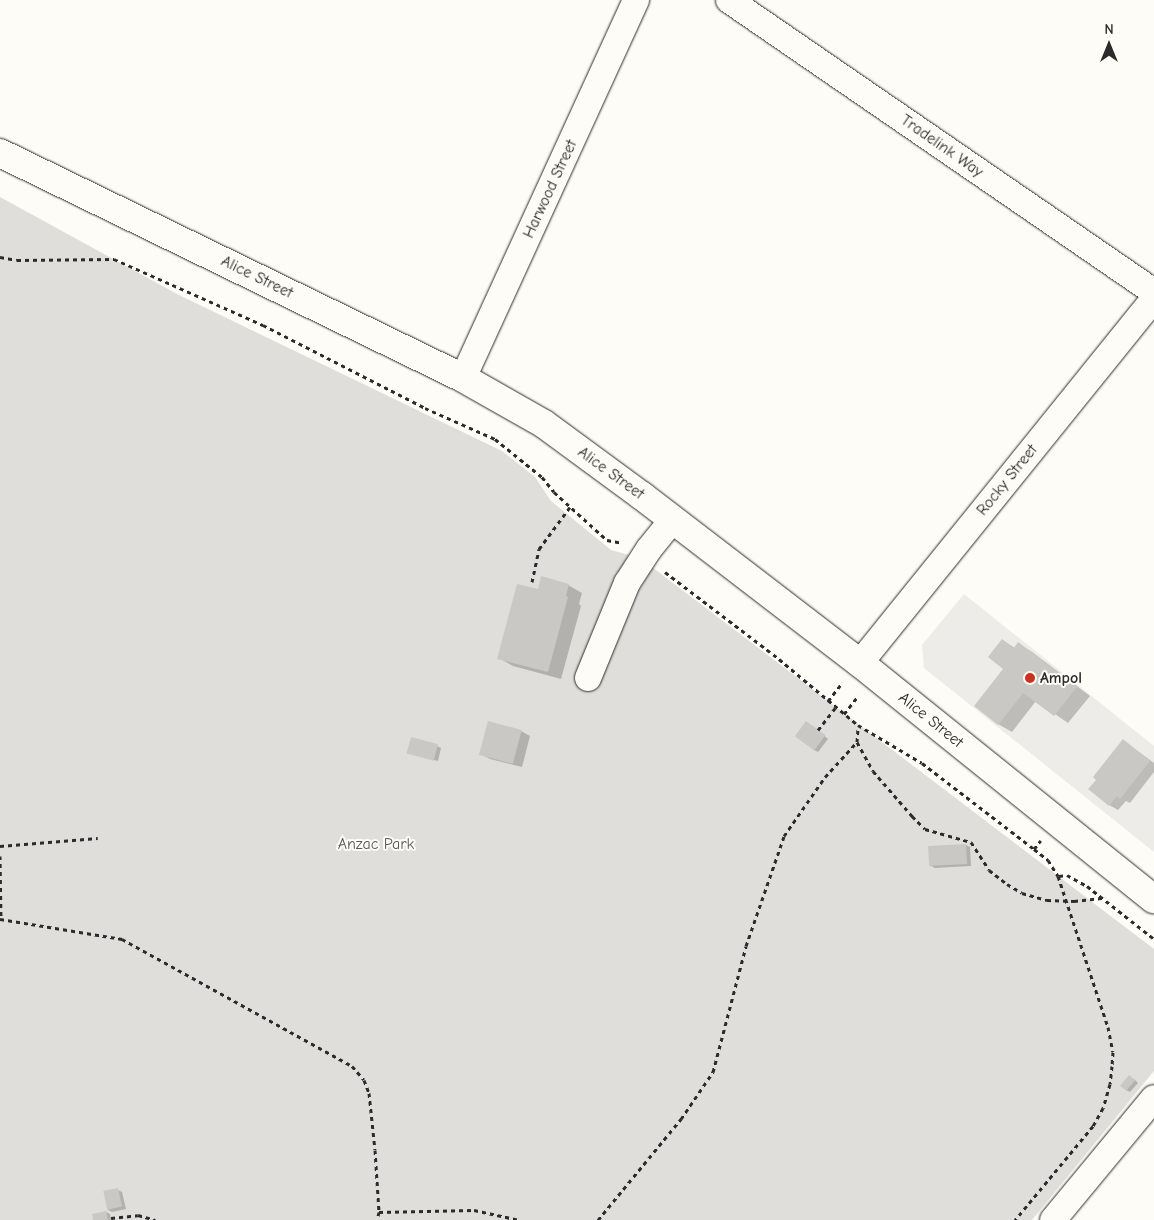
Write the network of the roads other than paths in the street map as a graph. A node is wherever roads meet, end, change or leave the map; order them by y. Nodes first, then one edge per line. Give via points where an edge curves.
1 (636, 0) edge
2 (729, 0) edge
3 (0, 153) edge
4 (1154, 292) edge
5 (1154, 298) edge
6 (463, 378) junction
7 (673, 519) junction
8 (851, 673) junction
9 (588, 678) dead end
10 (1154, 899) edge
11 (1154, 1098) edge
12 (1053, 1220) edge

1 - 6 street, Harwood Street
2 - 4 street, Tradelink Way
3 - 6 main road, Alice Street
5 - 8 street, Rocky Street
6 - 7 main road, Alice Street via 544,424
7 - 8 main road, Alice Street
7 - 9 street via 628,583
8 - 10 main road, Alice Street
11 - 12 street

